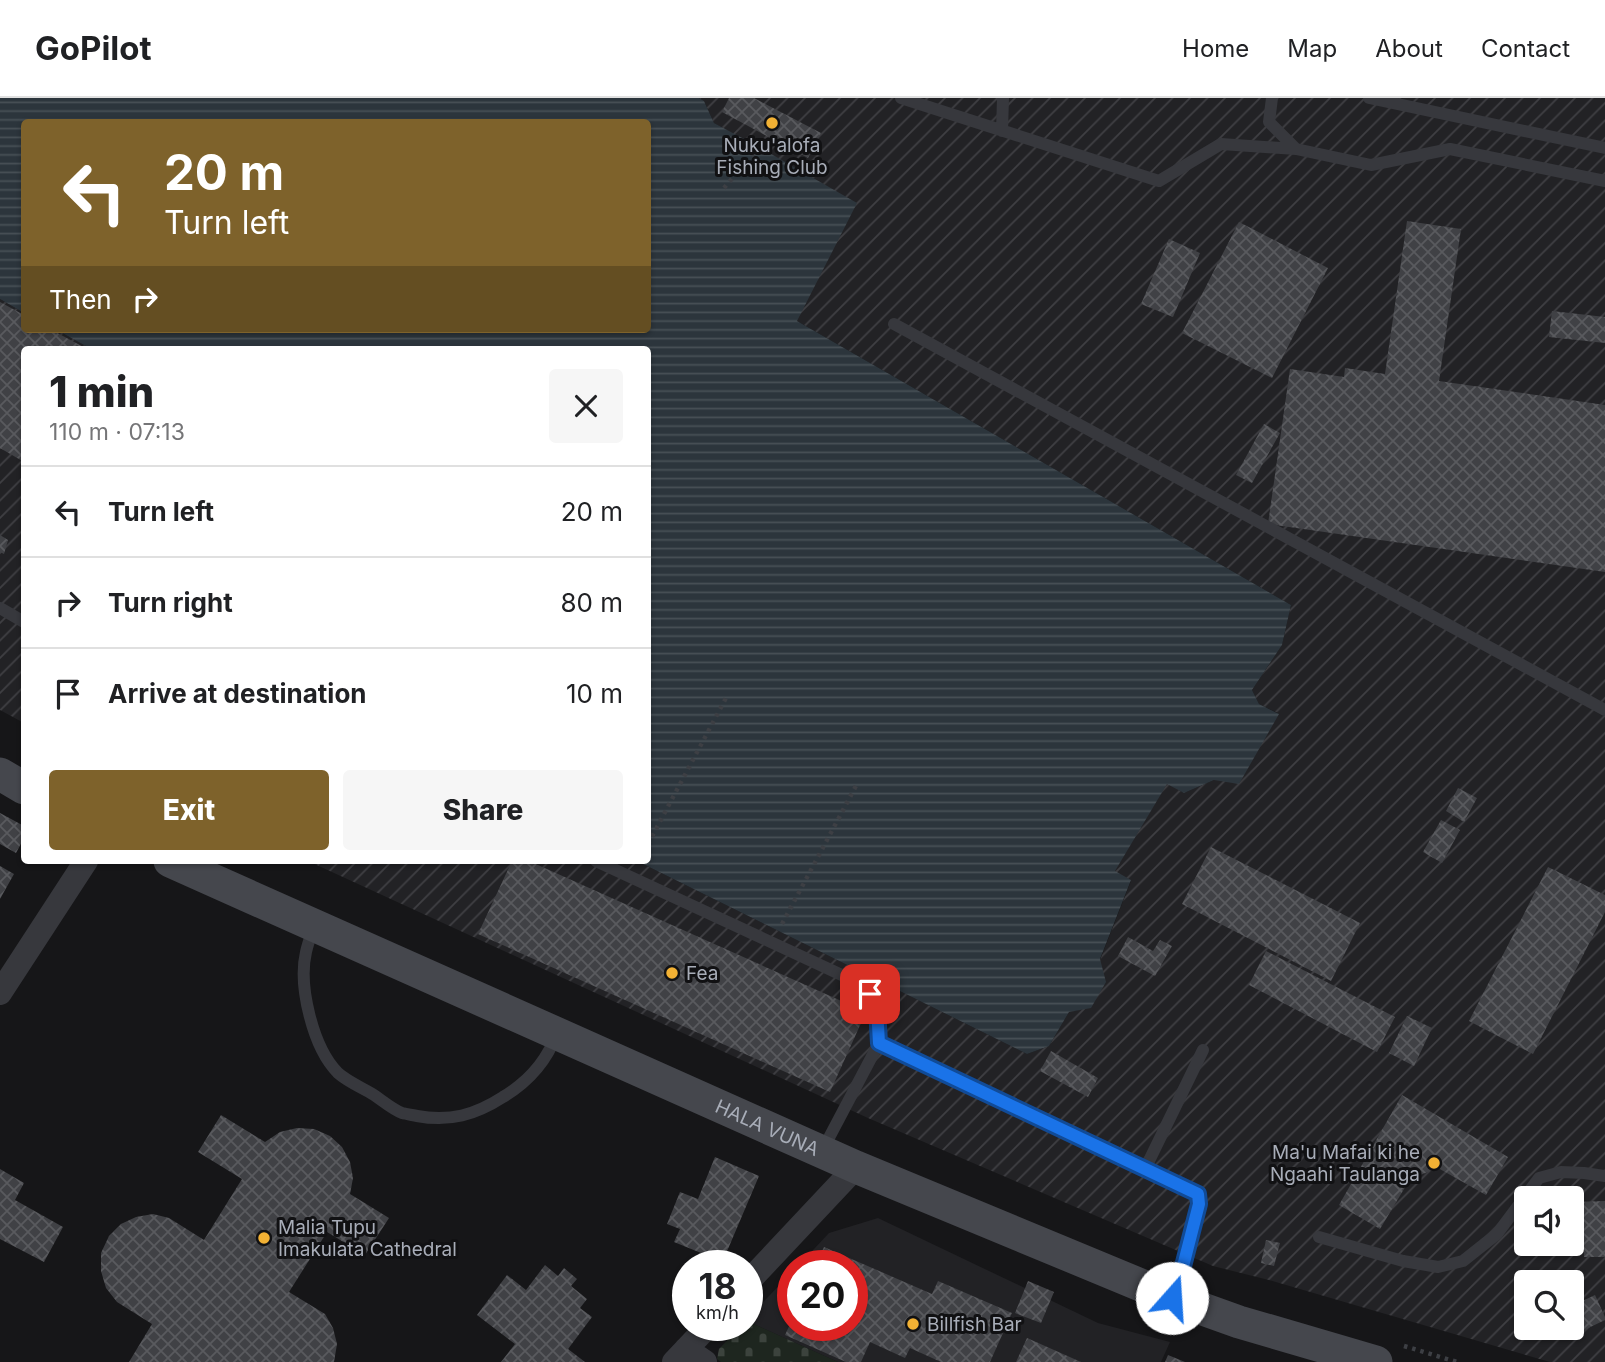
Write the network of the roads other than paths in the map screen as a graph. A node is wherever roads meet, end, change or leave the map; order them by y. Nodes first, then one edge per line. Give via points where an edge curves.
1 (901, 98) edge
2 (1003, 98) edge
3 (1272, 98) edge
4 (1369, 98) edge
5 (1002, 131) junction
6 (1605, 148) edge
7 (1296, 149) junction
8 (1605, 181) edge
9 (894, 324) dead end
10 (0, 608) edge
11 (21, 620) edge
12 (1605, 710) edge
13 (0, 774) edge
14 (21, 786) edge
15 (84, 864) edge
16 (177, 864) edge
17 (602, 864) edge
18 (314, 926) junction
19 (0, 993) edge
20 (558, 1033) junction
21 (879, 1043) junction
22 (1203, 1050) dead end
23 (822, 1151) junction
24 (856, 1167) junction
25 (1145, 1169) junction
26 (1605, 1176) edge
27 (1319, 1237) dead end
28 (763, 1266) edge
29 (1172, 1298) junction
30 (699, 1341) edge
31 (688, 1358) edge
32 (1376, 1362) edge

1 - 5 lane
2 - 5 lane
3 - 7 lane via 1269,122
4 - 6 lane
5 - 7 lane via 1159,181 1222,144
7 - 8 lane via 1371,166 1450,149
9 - 12 lane
10 - 11 lane
13 - 14 main road
15 - 19 street
16 - 18 main road, HALA VUNA
17 - 21 lane via 859,983 877,1008
18 - 20 main road, HALA VUNA
18 - 20 lane via 305,953 304,976 316,1036 338,1073 402,1113 442,1119 495,1103 535,1072
20 - 23 main road, HALA VUNA
21 - 23 lane
21 - 25 lane
22 - 25 lane
23 - 24 main road, HALA VUNA
24 - 28 street
24 - 29 main road, HALA VUNA
25 - 29 lane via 1198,1194
26 - 27 lane via 1562,1172 1539,1178 1497,1234 1464,1261 1438,1267
29 - 32 main road, HALA VUNA
30 - 31 street

